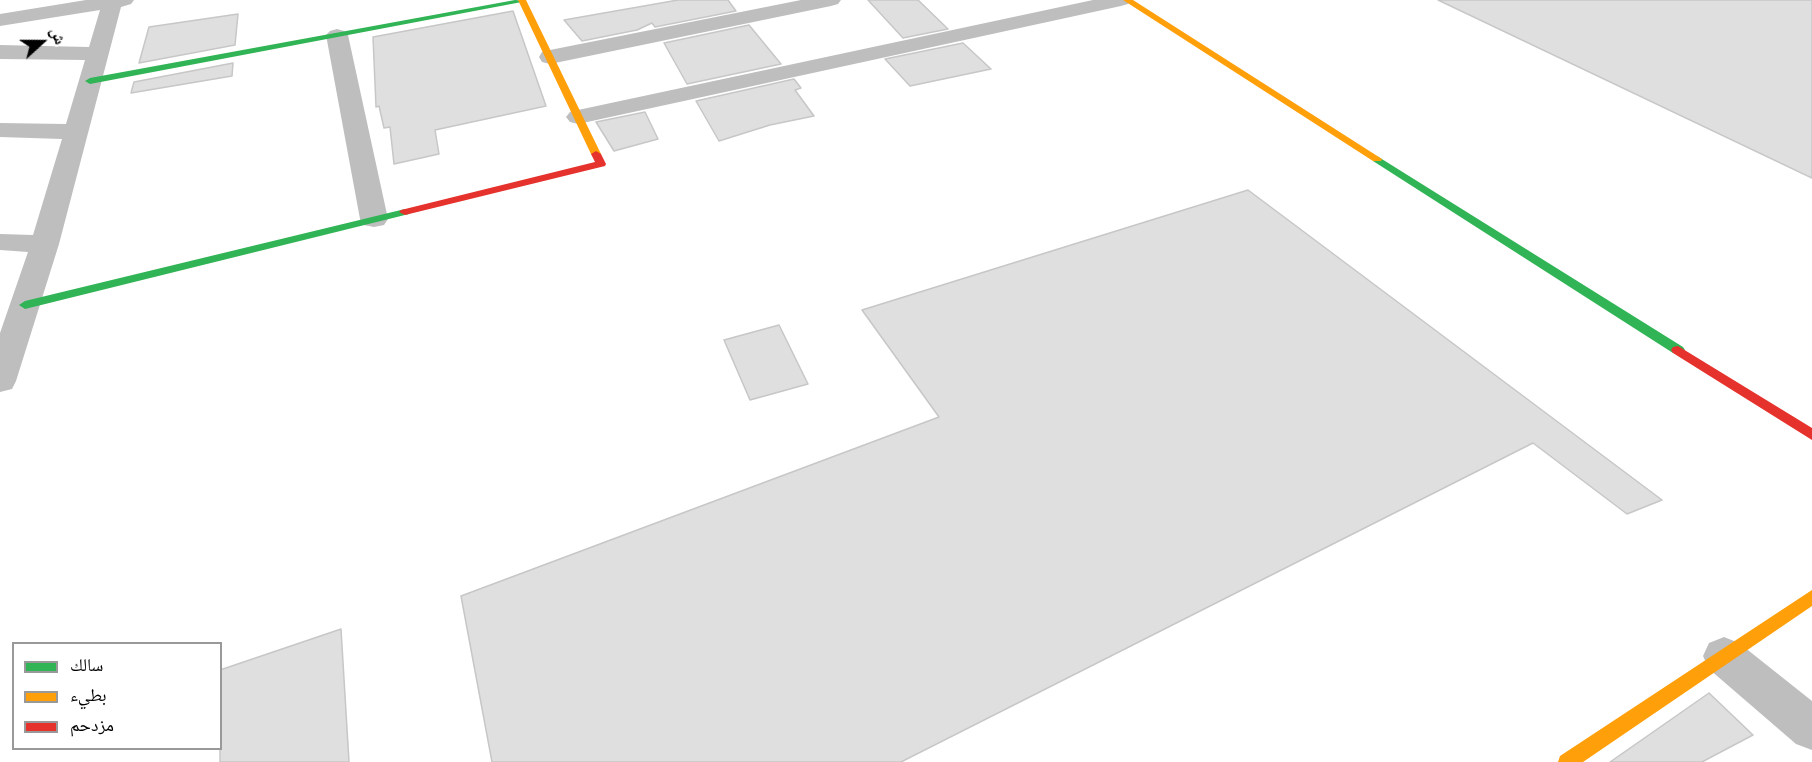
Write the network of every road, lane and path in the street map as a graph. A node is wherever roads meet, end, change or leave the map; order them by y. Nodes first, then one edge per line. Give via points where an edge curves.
1 (522, 0) edge
2 (831, 0) edge
3 (1121, 0) edge
4 (1127, 0) edge
5 (118, 1) edge
6 (0, 20) edge
7 (337, 35) junction
8 (0, 51) edge
9 (98, 54) junction
10 (550, 57) junction
11 (90, 81) junction
12 (578, 117) junction
13 (0, 130) edge
14 (76, 132) junction
15 (374, 219) junction
16 (0, 242) edge
17 (45, 243) junction
18 (25, 305) junction
19 (0, 381) edge
20 (1812, 435) edge
21 (1812, 597) edge
22 (1724, 656) junction
23 (1812, 729) edge
24 (1587, 757) edge

1 - 7 street
1 - 10 street
2 - 10 street
3 - 12 street
4 - 20 street
5 - 6 street
5 - 9 street
7 - 11 street
7 - 15 street
8 - 9 street
9 - 11 street
10 - 12 street
11 - 14 street
12 - 15 street via 600,164
13 - 14 street
14 - 17 street
15 - 18 street
16 - 17 street
17 - 18 street
18 - 19 street
21 - 22 street
22 - 23 street
22 - 24 street

